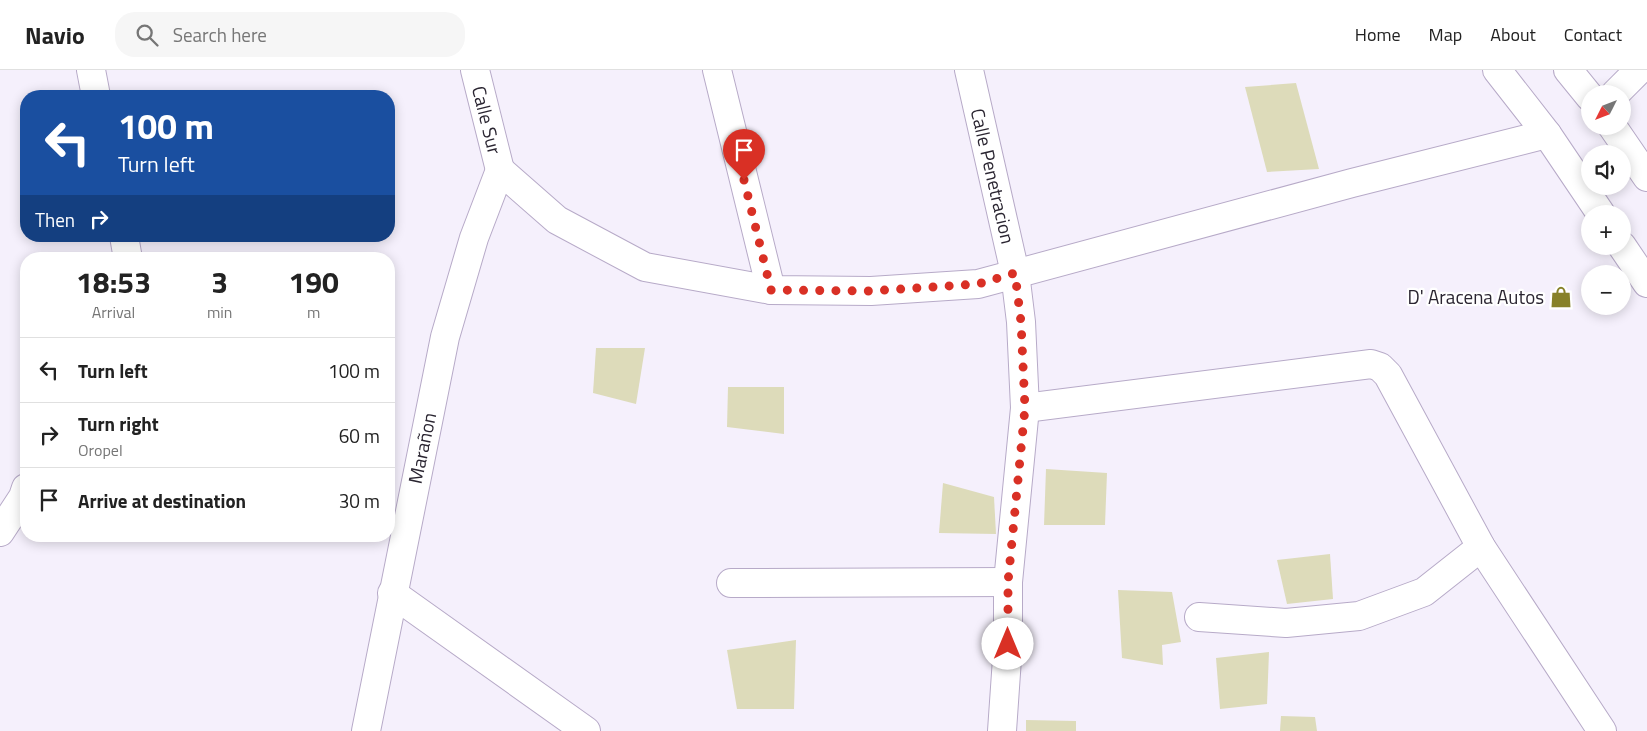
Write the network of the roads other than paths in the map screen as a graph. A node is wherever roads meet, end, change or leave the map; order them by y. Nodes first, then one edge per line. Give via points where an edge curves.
1 (91, 70) edge
2 (474, 70) edge
3 (717, 70) edge
4 (969, 70) edge
5 (1497, 70) edge
6 (1568, 70) edge
7 (1639, 70) edge
8 (1624, 85) edge
9 (1581, 86) edge
10 (95, 90) edge
11 (1547, 134) junction
12 (1618, 135) edge
13 (500, 170) junction
14 (1647, 177) edge
15 (1596, 205) edge
16 (1628, 255) edge
17 (1015, 273) junction
18 (1647, 283) edge
19 (771, 290) junction
20 (1025, 408) junction
21 (20, 502) edge
22 (0, 532) edge
23 (1481, 547) junction
24 (1008, 582) junction
25 (731, 583) dead end
26 (392, 593) junction
27 (1199, 617) dead end
28 (366, 731) edge
29 (586, 731) edge
30 (1002, 731) edge
31 (1602, 731) edge

1 - 10 street
2 - 13 street, Calle Sur
3 - 19 street
4 - 17 street, Calle Penetracion
5 - 11 street
6 - 9 street
7 - 8 street
11 - 15 street
11 - 17 street
12 - 14 street
13 - 19 street via 557,220 645,267
13 - 26 street, Marañon via 474,238 444,337
16 - 18 street
17 - 19 street via 978,284 871,291
17 - 20 street, Calle Penetracion
20 - 23 street via 1372,364 1388,375
20 - 24 street, Calle Penetracion
21 - 22 street
23 - 27 street via 1424,592 1358,616 1286,623
23 - 31 street
24 - 25 street
24 - 30 street, Calle Penetracion
26 - 28 street, Marañon
26 - 29 street

